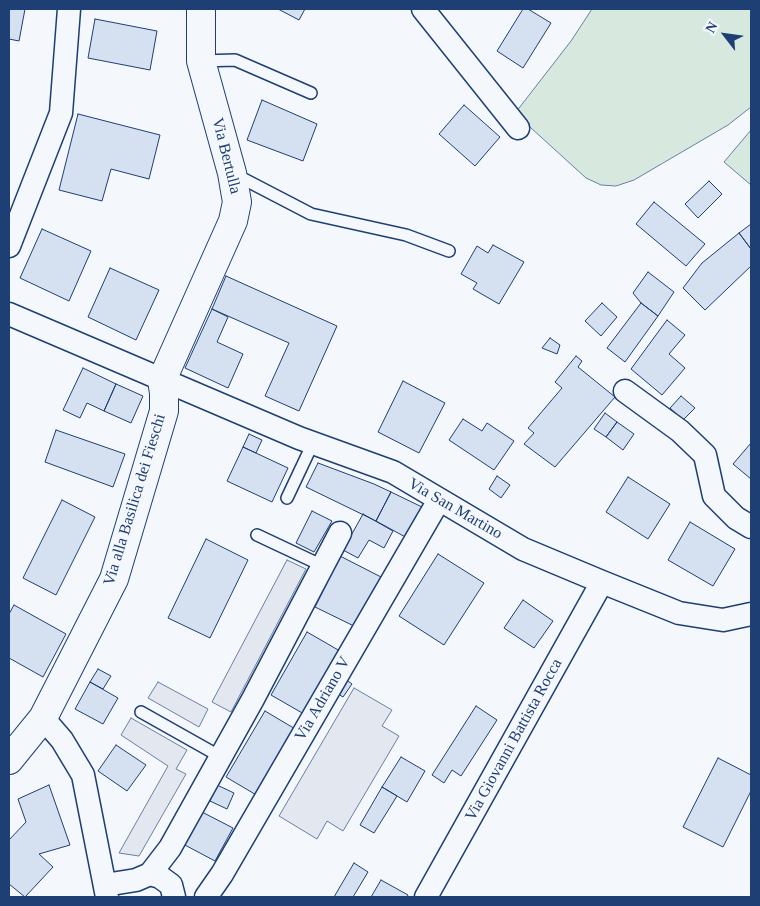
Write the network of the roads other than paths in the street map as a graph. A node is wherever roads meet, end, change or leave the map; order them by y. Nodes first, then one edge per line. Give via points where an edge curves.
1 (69, 9) edge
2 (201, 9) edge
3 (423, 9) edge
4 (200, 61) junction
5 (311, 93) dead end
6 (518, 128) dead end
7 (232, 173) junction
8 (9, 246) edge
9 (449, 251) dead end
10 (9, 314) edge
11 (162, 380) junction
12 (625, 391) dead end
13 (313, 443) junction
14 (287, 498) dead end
15 (439, 500) junction
16 (751, 527) edge
17 (340, 533) dead end
18 (257, 535) dead end
19 (322, 566) junction
20 (602, 582) junction
21 (751, 614) edge
22 (141, 712) dead end
23 (43, 718) junction
24 (221, 757) junction
25 (9, 760) edge
26 (150, 874) junction
27 (106, 891) edge
28 (174, 897) edge
29 (206, 897) edge
30 (426, 897) edge

1 - 8 street via 60,113
2 - 4 street, Via Bertulla
3 - 6 street
4 - 5 lane via 235,60
4 - 7 street, Via Bertulla
7 - 9 lane via 311,214 406,235
7 - 11 street, Via Bertulla via 237,202 233,220
10 - 11 street
11 - 13 street, Via San Martino
11 - 23 street, Via alla Basilica dei Fieschi via 164,411 114,580
12 - 16 street via 680,431 705,455 714,496 736,518
13 - 14 lane
13 - 15 street, Via San Martino via 393,472
15 - 20 street, Via San Martino via 523,549
15 - 29 street, Via Adriano V
17 - 19 street
18 - 19 lane
19 - 24 street
20 - 21 street, Via San Martino via 679,612 723,620
20 - 30 street, Via Giovanni Battista Rocca
22 - 24 lane
23 - 25 street, Via alla Basilica dei Fieschi
23 - 27 street via 62,740 83,774
24 - 26 street via 170,848
26 - 27 street
26 - 28 street via 171,885

